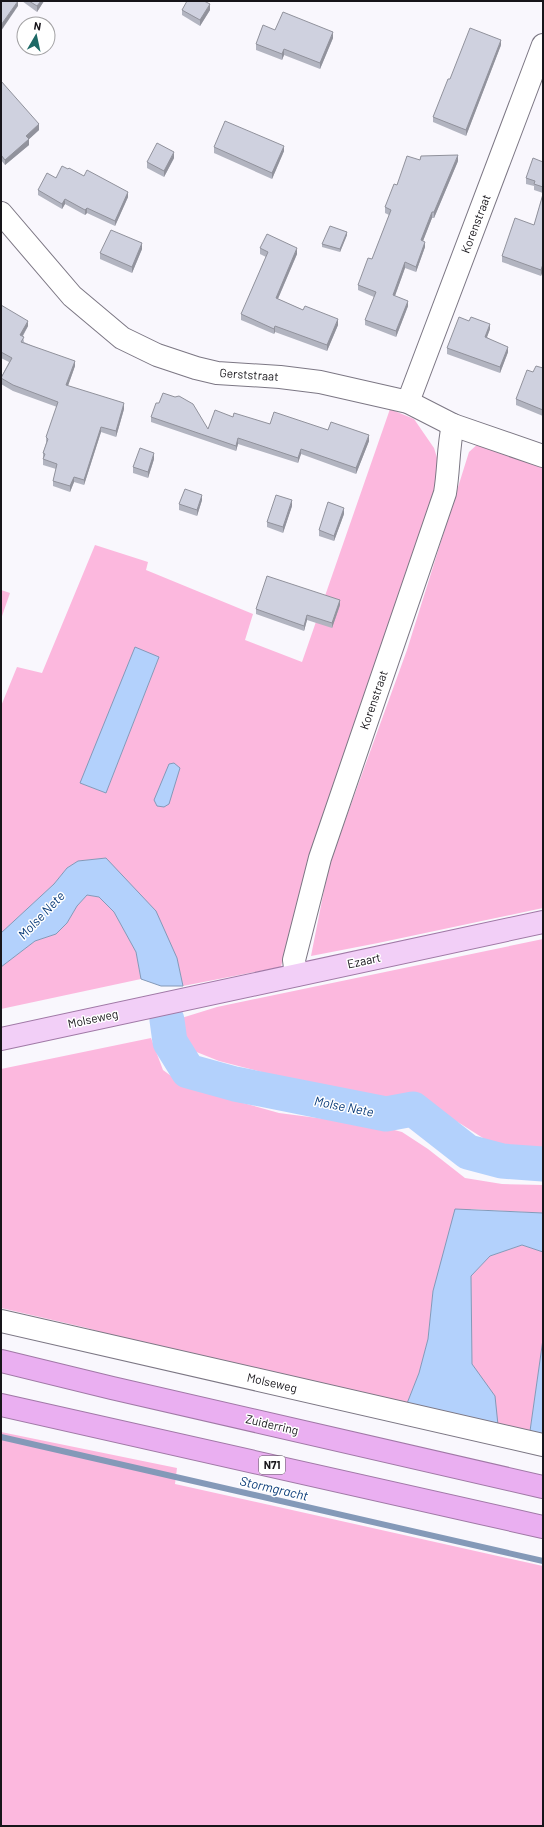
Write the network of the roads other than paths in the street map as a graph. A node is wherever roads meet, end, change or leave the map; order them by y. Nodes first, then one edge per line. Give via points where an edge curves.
1 (543, 45) edge
2 (1, 213) edge
3 (408, 402) junction
4 (453, 425) junction
5 (543, 456) edge
6 (543, 922) edge
7 (296, 975) junction
8 (185, 999) joint
9 (1, 1039) edge
10 (1, 1321) edge
11 (1, 1361) edge
12 (1, 1405) edge
13 (543, 1445) edge
14 (543, 1487) edge
15 (543, 1527) edge

1 - 3 street, Korenstraat
2 - 3 street, Gerststraat via 72,296 122,338 196,368 217,373 320,382
3 - 4 street, Gerststraat
4 - 5 street, Gerststraat
4 - 7 street, Korenstraat via 445,493 320,858 294,960
6 - 7 main road, Ezaart
7 - 8 main road, Ezaart
8 - 9 main road, Molseweg
10 - 13 street, Molseweg
11 - 14 highway, Zuiderring
12 - 15 highway, N71

